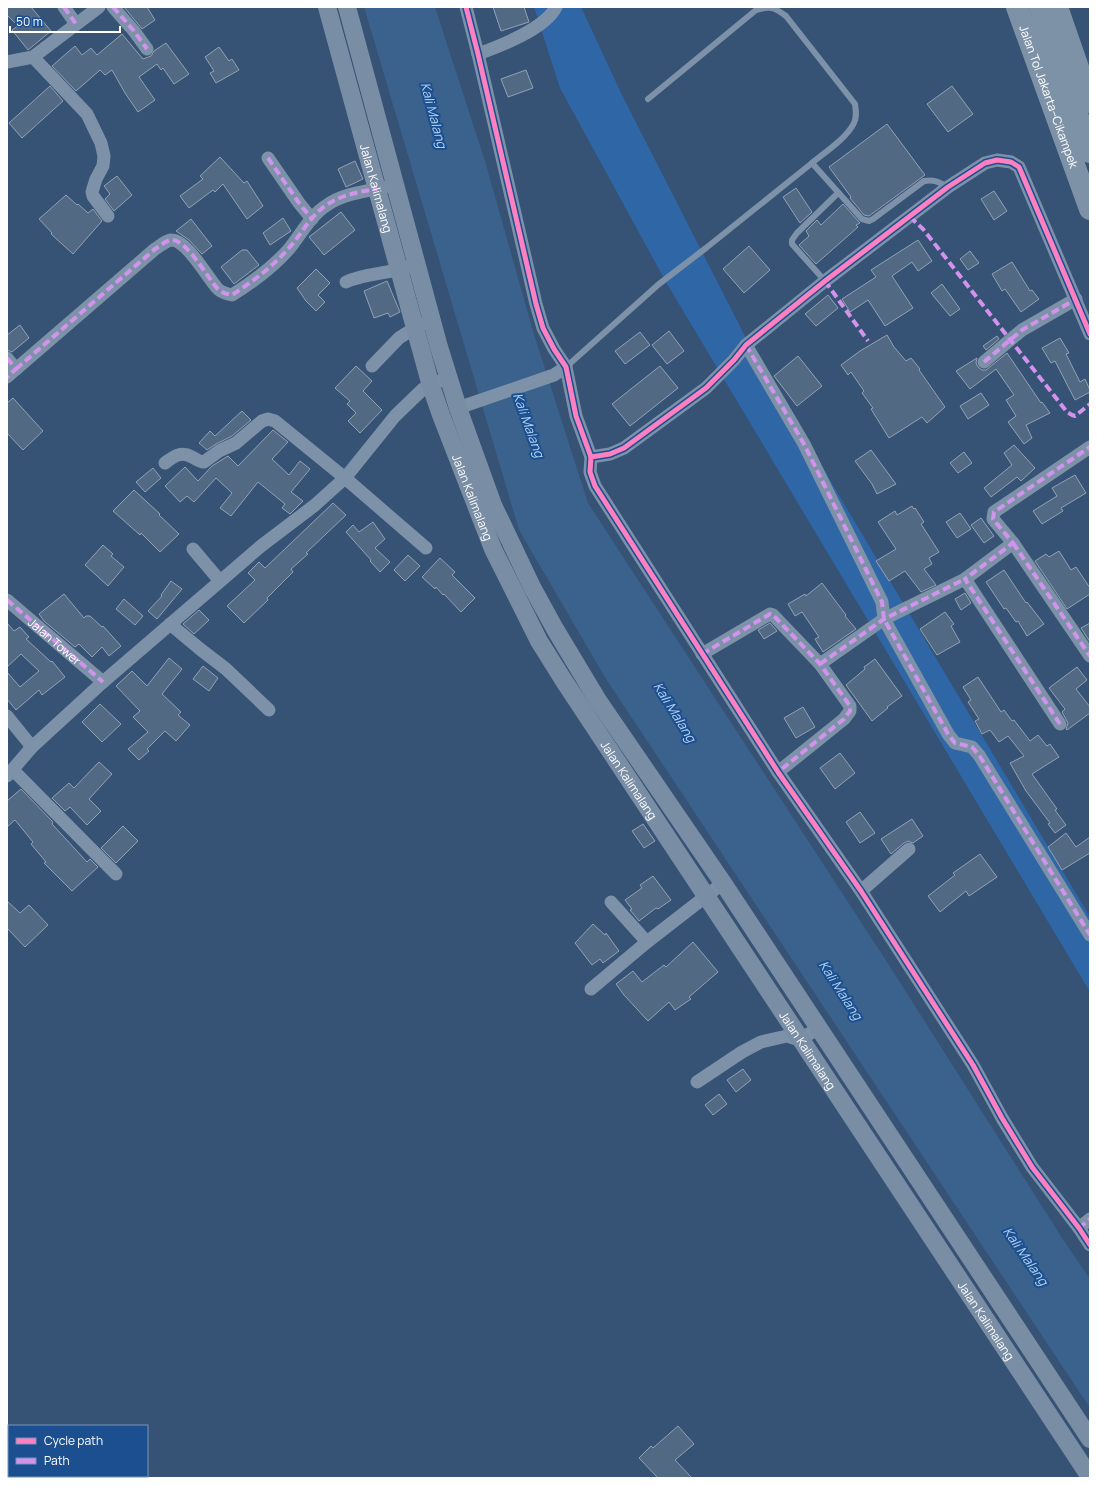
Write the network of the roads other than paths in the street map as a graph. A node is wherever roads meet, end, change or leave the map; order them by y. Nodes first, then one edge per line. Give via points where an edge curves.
1 (64, 7) edge
2 (99, 7) edge
3 (114, 7) edge
4 (328, 7) edge
5 (347, 7) edge
6 (466, 7) edge
7 (556, 7) edge
8 (1017, 7) edge
9 (1040, 7) edge
10 (1057, 7) edge
11 (1074, 7) edge
12 (76, 24) junction
13 (353, 26) junction
14 (335, 32) junction
15 (147, 49) dead end
16 (478, 54) junction
17 (1090, 56) edge
18 (33, 57) junction
19 (7, 62) edge
20 (648, 100) dead end
21 (1090, 102) edge
22 (1090, 152) edge
23 (268, 158) dead end
24 (812, 163) junction
25 (396, 185) junction
26 (948, 187) junction
27 (378, 189) junction
28 (838, 194) junction
29 (1090, 209) edge
30 (108, 216) dead end
31 (312, 219) junction
32 (417, 263) junction
33 (400, 270) junction
34 (825, 281) junction
35 (346, 282) dead end
36 (1076, 299) junction
37 (431, 317) junction
38 (415, 328) junction
39 (1090, 334) edge
40 (746, 345) junction
41 (7, 358) edge
42 (984, 362) dead end
43 (372, 366) dead end
44 (566, 367) junction
45 (12, 373) edge
46 (448, 378) junction
47 (431, 386) junction
48 (458, 408) junction
49 (1090, 447) edge
50 (590, 457) junction
51 (165, 463) dead end
52 (345, 478) junction
53 (1013, 543) junction
54 (426, 548) dead end
55 (193, 549) dead end
56 (965, 580) junction
57 (220, 581) junction
58 (7, 600) edge
59 (884, 619) junction
60 (170, 624) junction
61 (702, 654) junction
62 (1090, 656) edge
63 (820, 664) junction
64 (103, 682) junction
65 (269, 710) dead end
66 (7, 716) edge
67 (1060, 724) dead end
68 (32, 747) junction
69 (778, 772) junction
70 (10, 773) edge
71 (908, 849) dead end
72 (116, 874) dead end
73 (723, 883) junction
74 (861, 891) junction
75 (706, 896) junction
76 (612, 902) dead end
77 (1090, 935) edge
78 (647, 942) junction
79 (591, 989) dead end
80 (818, 1028) junction
81 (800, 1040) junction
82 (697, 1082) dead end
83 (1090, 1219) edge
84 (1079, 1228) junction
85 (1090, 1245) edge
86 (1090, 1439) edge
87 (1090, 1477) edge

1 - 12 street
2 - 12 street
3 - 15 street
4 - 14 main road, Jalan Kalimalang
5 - 13 main road, Jalan Kalimalang
6 - 16 street
7 - 16 street via 552,15 530,30 505,44
8 - 29 highway, Jalan Tol Jakarta–Cikampek
9 - 22 highway
10 - 21 highway
11 - 17 highway
12 - 18 street
13 - 14 main road
13 - 25 main road, Jalan Kalimalang
14 - 27 main road, Jalan Kalimalang
16 - 44 street via 543,328
18 - 19 street
18 - 30 street via 87,114 101,143 103,166 92,192
20 - 24 lane via 756,10 776,9 786,16 855,104 857,115 854,124
23 - 31 street
24 - 28 lane
24 - 44 lane via 659,284
25 - 27 street
25 - 32 main road, Jalan Kalimalang
26 - 28 lane via 940,182 924,181 870,221 862,219
26 - 34 street
26 - 36 street via 985,163 998,160 1011,162 1019,167
27 - 31 street via 361,191 337,199 316,213
27 - 33 main road, Jalan Kalimalang
28 - 34 lane via 792,240 792,244
31 - 45 street via 288,250 232,295 219,290 179,242 172,240 164,243
32 - 33 street
32 - 37 main road, Jalan Kalimalang
33 - 35 street via 357,277
33 - 38 main road, Jalan Kalimalang
34 - 40 street
36 - 39 street
36 - 42 street via 1022,330
37 - 38 street
37 - 46 main road, Jalan Kalimalang
38 - 43 street via 399,338
38 - 47 main road, Jalan Kalimalang
40 - 50 street via 706,388 624,448 610,454
40 - 59 street via 804,444 882,602
41 - 45 street
44 - 48 street via 554,375
44 - 50 street via 576,416
46 - 47 street
46 - 48 main road, Jalan Kalimalang
47 - 52 street via 423,389 396,416
47 - 75 main road, Jalan Kalimalang via 493,549 539,641
48 - 73 main road, Jalan Kalimalang via 494,505 532,587 555,629 597,699
49 - 53 street via 994,512 993,519
50 - 61 street via 590,472 595,486
51 - 52 street via 182,454 188,454 204,462 236,443 268,419 275,421
52 - 54 street
52 - 57 street
53 - 56 street
53 - 62 street
55 - 57 street
56 - 59 street
56 - 67 street
57 - 60 street
58 - 64 street, Jalan Tower
59 - 63 street
59 - 77 street via 951,739 960,745 972,747 979,755
60 - 64 street
60 - 65 street via 226,669
61 - 63 street via 770,614
61 - 69 street
63 - 69 street via 850,706 850,711 844,719
64 - 68 street
66 - 68 street
68 - 70 street
69 - 74 street
70 - 72 street
71 - 74 street
73 - 75 street
73 - 80 main road, Jalan Kalimalang
74 - 84 street via 973,1065 1032,1167
75 - 78 street
75 - 81 main road, Jalan Kalimalang
76 - 78 street
78 - 79 street
80 - 81 street
80 - 86 main road, Jalan Kalimalang
81 - 82 street via 787,1036 761,1042
81 - 87 main road, Jalan Kalimalang
83 - 84 street
84 - 85 street

